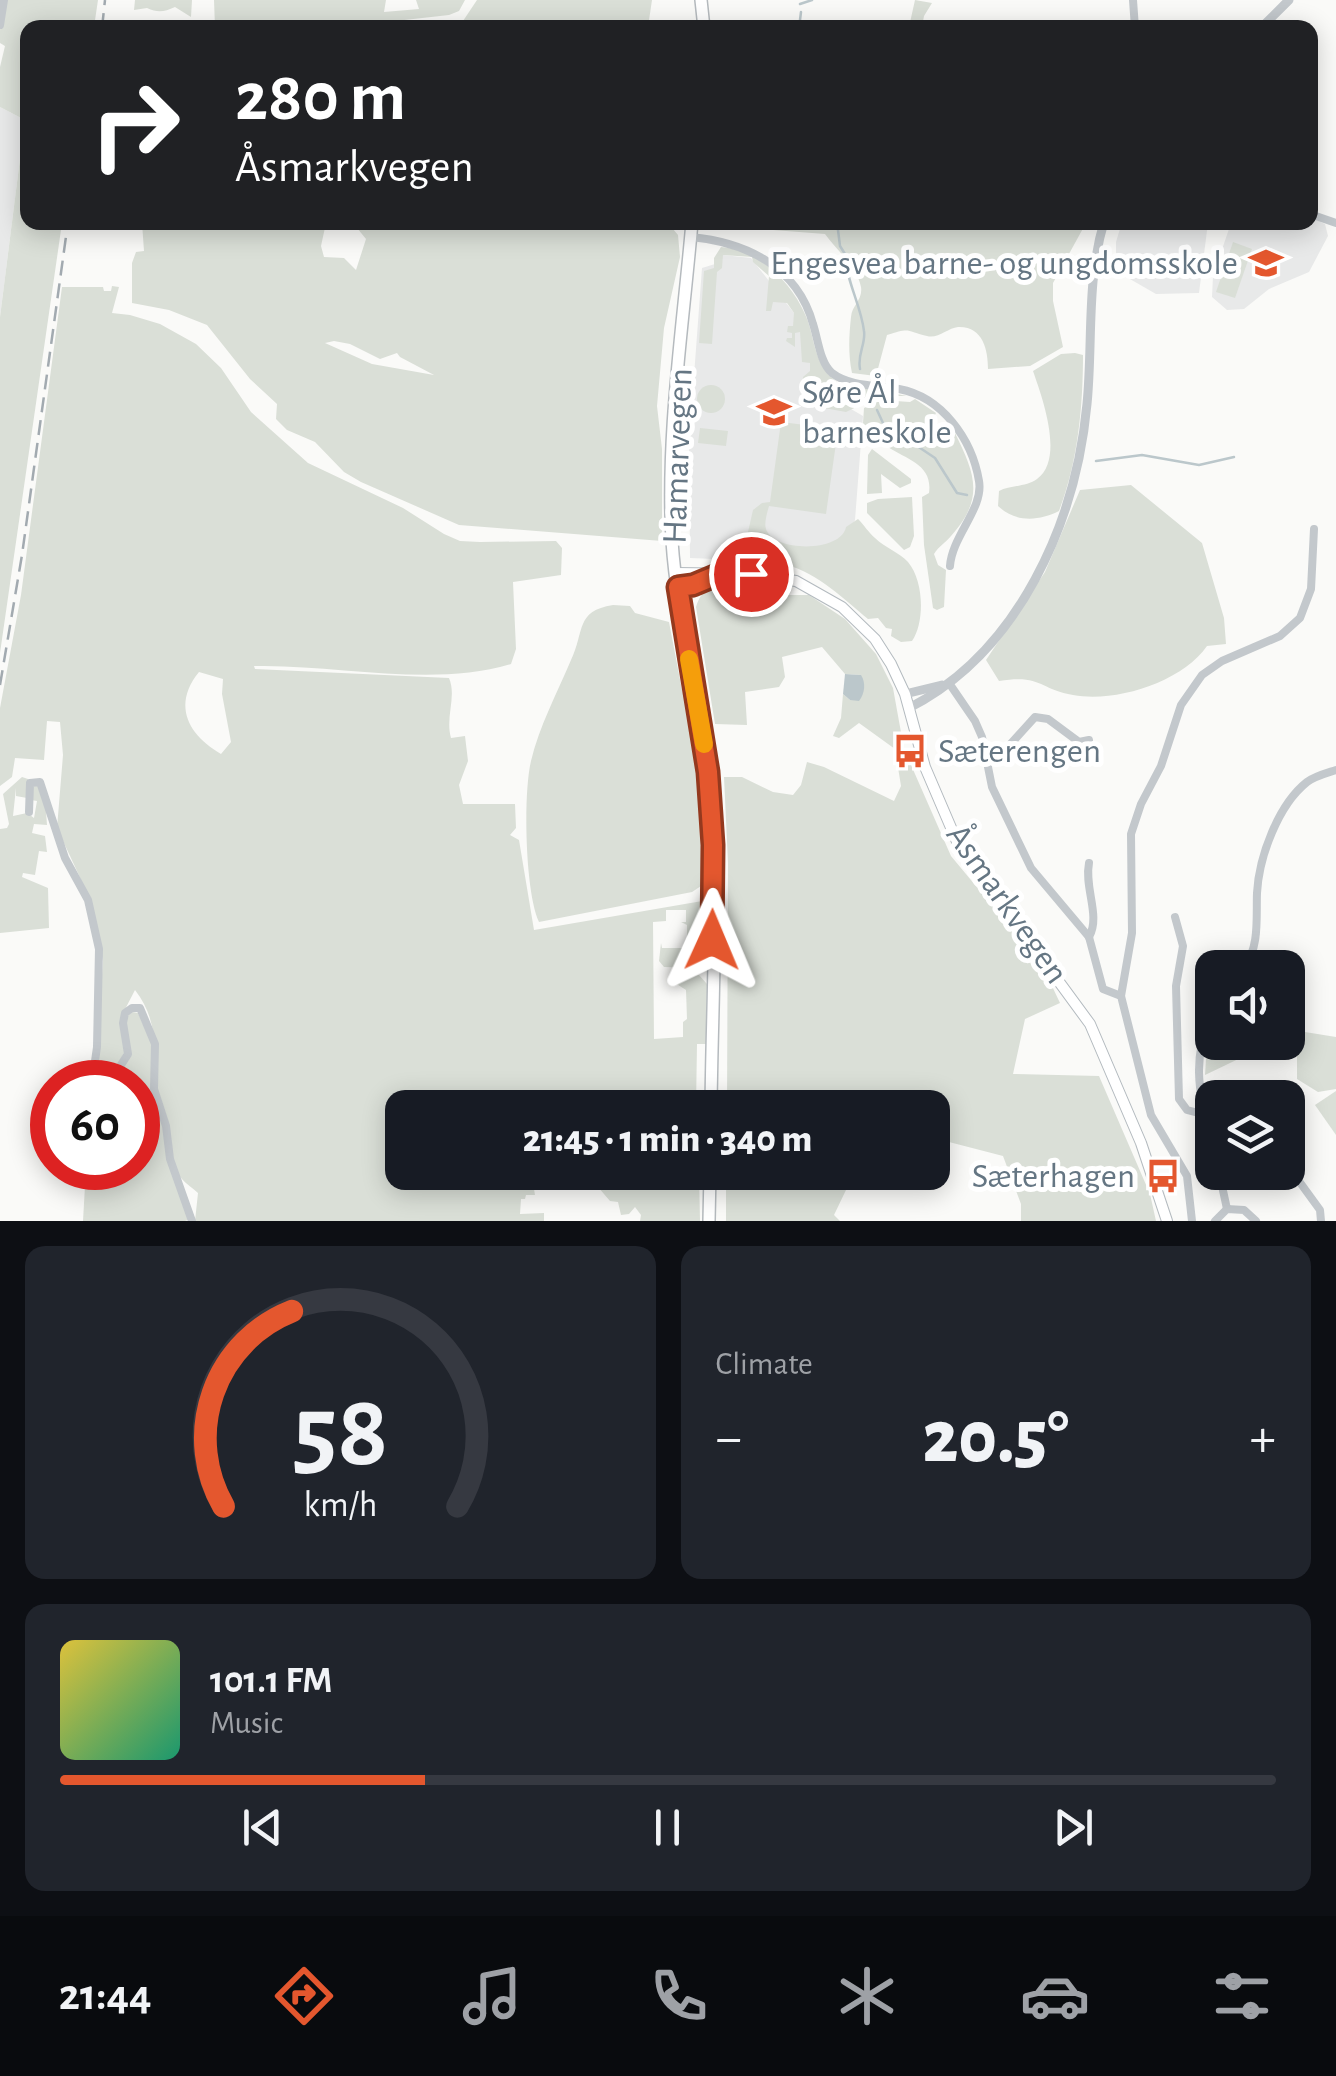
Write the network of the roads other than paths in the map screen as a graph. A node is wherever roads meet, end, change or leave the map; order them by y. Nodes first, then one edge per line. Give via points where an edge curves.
1 (4, 0) edge
2 (1289, 0) edge
3 (1269, 20) edge
4 (0, 25) edge
5 (691, 230) edge
6 (1102, 230) edge
7 (691, 236) junction
8 (1314, 529) dead end
9 (950, 566) dead end
10 (677, 580) junction
11 (949, 683) junction
12 (904, 694) junction
13 (909, 708) junction
14 (1089, 740) dead end
15 (986, 754) junction
16 (1336, 770) edge
17 (29, 812) dead end
18 (1088, 863) dead end
19 (1176, 917) dead end
20 (1089, 937) junction
21 (1254, 950) edge
22 (1121, 996) junction
23 (96, 1060) edge
24 (124, 1060) edge
25 (155, 1060) edge
26 (710, 1090) edge
27 (160, 1108) edge
28 (1195, 1112) edge
29 (1305, 1189) edge
30 (710, 1190) edge
31 (1222, 1190) edge
32 (1227, 1209) junction
33 (192, 1221) edge
34 (710, 1221) edge
35 (1167, 1221) edge
36 (1192, 1221) edge
37 (1215, 1221) edge
38 (1256, 1221) edge
39 (1321, 1221) edge

1 - 4 street
2 - 3 street
5 - 7 main road, Hamarvegen
6 - 11 street via 1083,440 1058,534 1004,624
7 - 9 street via 744,247 774,267 807,308 832,373 913,393 954,421 980,488
7 - 10 main road, Hamarvegen via 672,474
8 - 22 street via 1311,590 1300,618 1280,636 1202,676 1181,706 1131,834 1132,932
10 - 12 main road, Åsmarkvegen via 769,575 827,596 875,639
10 - 26 main road, Hamarvegen via 713,845
11 - 12 street
11 - 13 street
11 - 15 street via 975,721
12 - 13 main road, Åsmarkvegen
13 - 35 main road, Åsmarkvegen via 958,844 1090,1024
14 - 15 street via 1079,742 1035,717 1006,749
15 - 20 street via 996,800 1031,868
16 - 21 street via 1308,781 1276,824 1263,854
17 - 23 street via 30,783 40,782 90,908 101,968
18 - 20 street via 1094,924
19 - 28 street via 1184,946 1176,986 1179,1099
20 - 22 street via 1099,983
22 - 36 street via 1151,1115 1186,1176
24 - 25 street via 125,1013 140,1008
27 - 33 street
29 - 39 street
30 - 34 main road
31 - 32 street
32 - 37 street
32 - 38 street via 1244,1210

